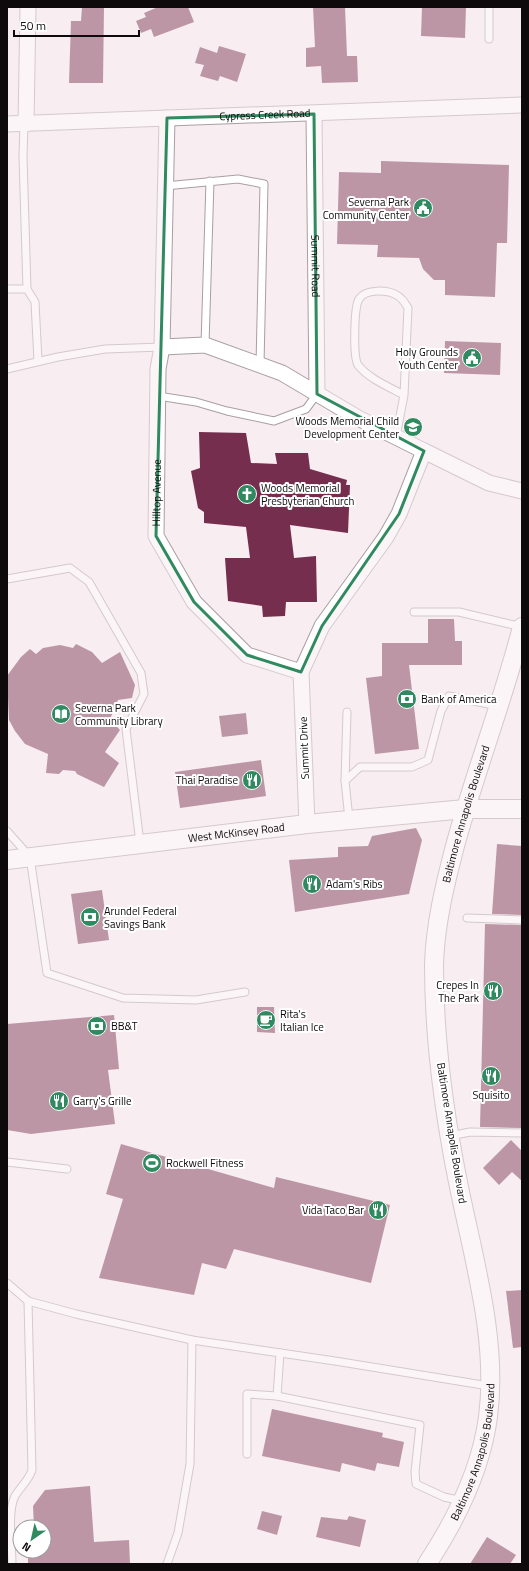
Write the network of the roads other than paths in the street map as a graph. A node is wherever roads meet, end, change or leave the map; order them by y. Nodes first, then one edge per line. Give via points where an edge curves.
1 (28, 7) edge
2 (489, 7) edge
3 (489, 39) dead end
4 (522, 105) edge
5 (314, 114) junction
6 (167, 118) junction
7 (7, 124) edge
8 (25, 124) junction
9 (210, 182) junction
10 (166, 186) junction
11 (7, 289) edge
12 (27, 289) junction
13 (205, 345) junction
14 (162, 347) junction
15 (38, 361) junction
16 (260, 365) junction
17 (7, 369) edge
18 (317, 394) junction
19 (404, 395) junction
20 (158, 396) junction
21 (396, 437) junction
22 (424, 451) junction
23 (522, 491) edge
24 (7, 579) edge
25 (414, 612) dead end
26 (522, 627) edge
27 (301, 672) junction
28 (498, 706) junction
29 (347, 712) dead end
30 (345, 781) junction
31 (465, 809) junction
32 (522, 809) edge
33 (349, 820) junction
34 (307, 824) junction
35 (7, 830) edge
36 (140, 844) junction
37 (30, 857) junction
38 (7, 860) edge
39 (467, 918) dead end
40 (522, 920) edge
41 (245, 992) dead end
42 (522, 1133) edge
43 (450, 1136) junction
44 (7, 1162) edge
45 (67, 1169) dead end
46 (7, 1283) edge
47 (28, 1301) junction
48 (192, 1340) junction
49 (280, 1353) junction
50 (490, 1386) junction
51 (277, 1396) junction
52 (247, 1454) dead end
53 (463, 1501) junction
54 (12, 1564) edge
55 (167, 1564) edge
56 (427, 1564) edge

1 - 8 street
2 - 3 lane
4 - 5 street, Cypress Creek Road
5 - 6 street, Cypress Creek Road
5 - 18 street, Summit Road
6 - 8 street, Cypress Creek Road
6 - 10 street, Hilltop Avenue
7 - 8 street, Cypress Creek Road
8 - 12 lane via 23,157
9 - 10 lane
9 - 13 lane
9 - 16 lane via 238,179 264,184
10 - 14 street, Hilltop Avenue
11 - 12 lane
12 - 15 lane via 35,302
13 - 14 street
13 - 16 street
14 - 15 lane via 105,349
14 - 20 street, Hilltop Avenue via 158,369
15 - 17 lane
16 - 18 street via 282,373
18 - 20 lane via 306,409 274,421 196,402
18 - 21 street
19 - 19 lane via 408,308 398,295 389,292 364,294 358,300 356,310 354,355 357,364 376,380
19 - 21 lane
20 - 27 street, Hilltop Avenue via 156,536 194,602 248,655
21 - 22 street
22 - 23 street via 489,483
22 - 27 street via 399,514 386,537 322,626
24 - 36 lane via 70,568 89,582 141,673 144,694 126,729
25 - 26 lane via 459,612
26 - 28 street, Baltimore Annapolis Boulevard
27 - 34 street, Summit Drive
28 - 30 lane via 449,696 441,711 428,760 412,767 360,767
28 - 31 street, Baltimore Annapolis Boulevard
29 - 30 lane
30 - 33 lane
31 - 32 street, West McKinsey Road
31 - 33 street, West McKinsey Road
31 - 43 street, Baltimore Annapolis Boulevard via 445,885 437,927 434,964 437,1033 443,1097
33 - 34 street, West McKinsey Road
34 - 36 street, West McKinsey Road
35 - 37 lane
36 - 37 street, West McKinsey Road
37 - 38 street, West McKinsey Road
37 - 41 lane via 47,973 123,998 196,1000
39 - 40 lane
42 - 43 lane via 470,1132
43 - 50 street, Baltimore Annapolis Boulevard via 482,1297
44 - 45 lane
46 - 47 lane
47 - 48 lane
47 - 54 lane via 32,1470 11,1507
48 - 49 lane
48 - 55 lane via 190,1464 178,1533
49 - 50 lane
49 - 51 lane
50 - 53 street, Baltimore Annapolis Boulevard via 488,1417 480,1455
51 - 52 lane via 247,1394
51 - 53 lane via 420,1425 416,1484 444,1497
53 - 56 street, Baltimore Annapolis Boulevard via 446,1536

